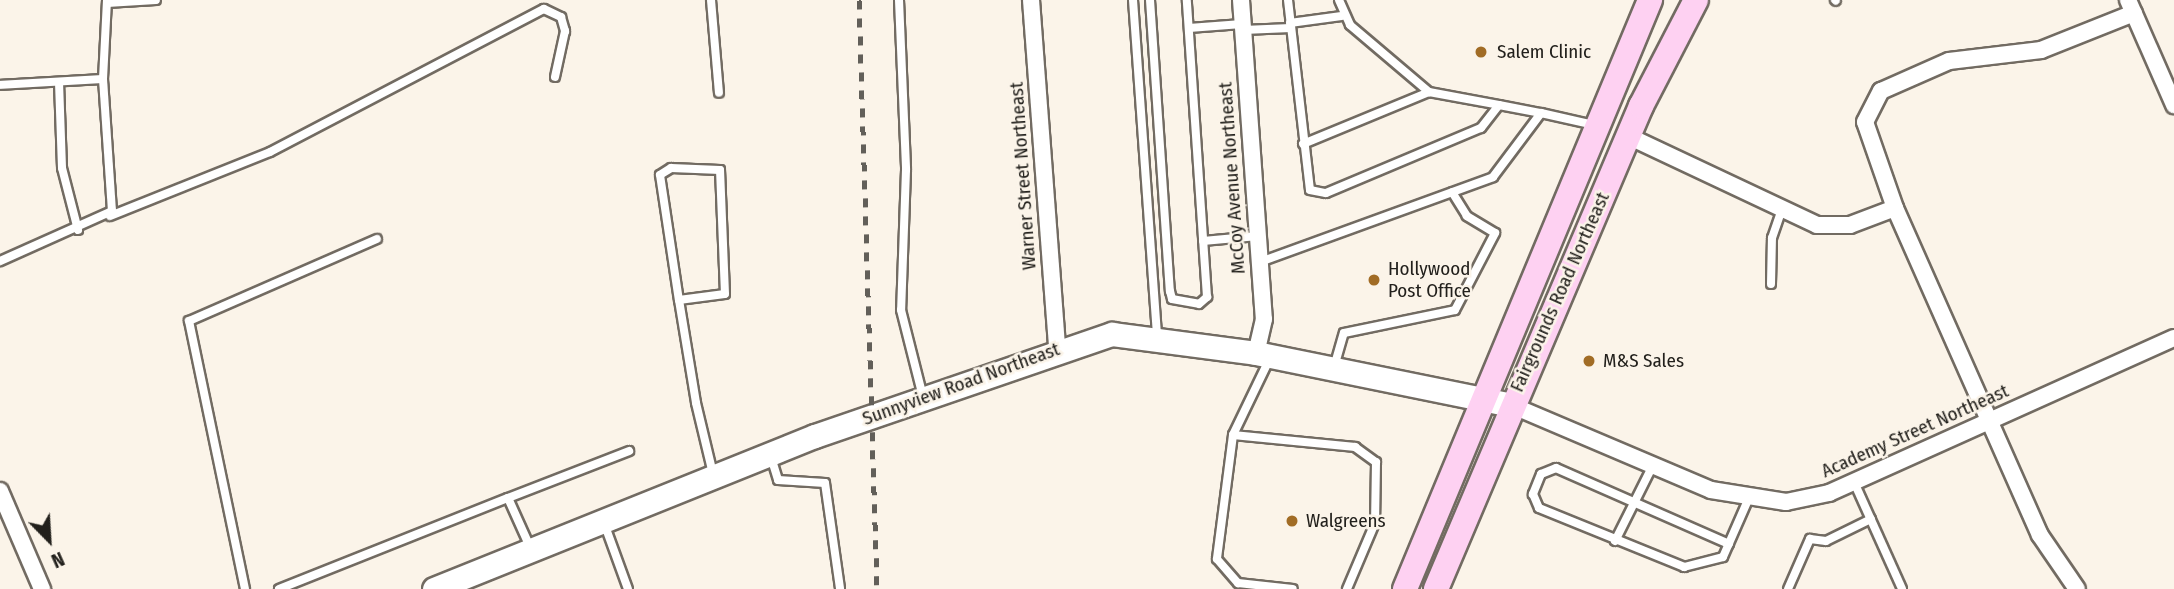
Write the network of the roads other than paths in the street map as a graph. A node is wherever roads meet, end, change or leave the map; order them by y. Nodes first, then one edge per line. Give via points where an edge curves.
1 (156, 0) edge
2 (711, 0) edge
3 (899, 0) edge
4 (1031, 0) edge
5 (1133, 0) edge
6 (1150, 0) edge
7 (1187, 0) edge
8 (1241, 0) edge
9 (1288, 0) edge
10 (1339, 0) edge
11 (1696, 0) edge
12 (107, 1) edge
13 (1648, 4) edge
14 (2131, 6) edge
15 (1342, 16) junction
16 (1290, 25) junction
17 (1243, 27) junction
18 (1189, 28) junction
19 (555, 77) dead end
20 (103, 79) junction
21 (59, 82) junction
22 (0, 85) edge
23 (1429, 92) junction
24 (719, 93) dead end
25 (1499, 105) junction
26 (2174, 105) edge
27 (1541, 113) junction
28 (1597, 126) junction
29 (1628, 136) junction
30 (1303, 144) junction
31 (1452, 192) junction
32 (1895, 208) junction
33 (1782, 209) junction
34 (110, 216) junction
35 (78, 230) junction
36 (1258, 236) junction
37 (377, 239) dead end
38 (1203, 241) junction
39 (1581, 244) junction
40 (0, 261) edge
41 (1260, 262) junction
42 (1771, 284) dead end
43 (679, 300) junction
44 (1157, 336) junction
45 (2174, 338) edge
46 (1057, 349) junction
47 (1264, 354) junction
48 (1334, 367) junction
49 (1483, 397) junction
50 (924, 400) junction
51 (1511, 405) junction
52 (1989, 421) junction
53 (1233, 435) junction
54 (629, 451) dead end
55 (770, 454) junction
56 (1653, 464) junction
57 (714, 477) junction
58 (1854, 482) junction
59 (0, 491) edge
60 (508, 498) junction
61 (1748, 500) junction
62 (1632, 502) junction
63 (1871, 519) junction
64 (603, 521) junction
65 (1615, 541) junction
66 (1728, 544) junction
67 (531, 550) junction
68 (41, 589) edge
69 (245, 589) edge
70 (279, 589) edge
71 (434, 589) edge
72 (628, 589) edge
73 (840, 589) edge
74 (1293, 589) edge
75 (1347, 589) edge
76 (1405, 589) edge
77 (1436, 589) edge
78 (1788, 589) edge
79 (1902, 589) edge
80 (2077, 589) edge

1 - 12 lane
2 - 24 lane
3 - 50 lane via 906,170 901,310
4 - 46 street, Warner Street Northeast
5 - 44 lane
6 - 38 lane via 1172,299 1199,304 1207,297
7 - 18 lane
8 - 17 street, McCoy Avenue Northeast
9 - 16 lane
10 - 15 lane
11 - 29 main road, Fairgrounds Road Northeast
12 - 20 lane
13 - 28 main road, Fairgrounds Road Northeast
13 - 29 main road via 1645,55 1619,123
14 - 26 street
14 - 32 street via 2041,50 1950,61 1881,91 1866,122
15 - 16 lane
15 - 23 lane
16 - 17 lane
16 - 30 lane
17 - 18 lane
17 - 36 street, McCoy Avenue Northeast
18 - 38 lane
19 - 34 lane via 565,30 561,17 544,9 270,152
20 - 21 lane
20 - 34 lane
21 - 22 lane
21 - 35 lane via 62,168
23 - 25 lane via 1447,100
23 - 30 lane
25 - 27 lane
25 - 30 lane via 1481,128 1326,193 1310,190
27 - 28 lane
27 - 31 lane via 1531,119 1510,162 1493,177
28 - 39 main road via 1604,148 1582,208
28 - 49 main road, Fairgrounds Road Northeast
29 - 33 street
29 - 39 main road, Fairgrounds Road Northeast
31 - 41 lane
31 - 48 lane via 1467,216 1495,233 1455,310 1344,333
32 - 33 street via 1830,227
32 - 52 street
33 - 42 lane via 1772,239
34 - 35 lane
35 - 40 lane
36 - 38 lane
36 - 41 street, McCoy Avenue Northeast
37 - 69 lane via 189,321
39 - 51 main road, Fairgrounds Road Northeast
41 - 47 street, McCoy Avenue Northeast
43 - 43 lane via 660,175 671,168 720,170 725,294
43 - 57 lane
44 - 46 main road, Sunnyview Road Northeast via 1112,334
44 - 47 main road, Sunnyview Road Northeast
45 - 52 street, Academy Street Northeast
46 - 50 main road, Sunnyview Road Northeast
47 - 48 main road, Sunnyview Road Northeast
47 - 53 lane
48 - 49 main road, Sunnyview Road Northeast
49 - 51 main road, Sunnyview Road Northeast
49 - 76 main road, Fairgrounds Road Northeast
50 - 55 main road, Sunnyview Road Northeast
51 - 56 street, Academy Street Northeast
51 - 77 main road, Fairgrounds Road Northeast
52 - 58 street, Academy Street Northeast
52 - 80 street via 2053,560
53 - 74 lane via 1220,570 1238,583
53 - 75 lane via 1354,447 1376,462 1375,523
54 - 60 lane
55 - 57 main road, Sunnyview Road Northeast
55 - 73 lane via 778,480 825,483
56 - 61 street, Academy Street Northeast
56 - 62 lane
57 - 64 main road, Sunnyview Road Northeast
58 - 61 street, Academy Street Northeast via 1806,499
58 - 63 lane
59 - 68 street
60 - 67 lane
60 - 70 lane
61 - 66 lane
62 - 65 lane
62 - 65 lane via 1556,468 1541,474 1534,505
62 - 66 lane
63 - 78 lane via 1826,541 1810,539
63 - 79 lane
64 - 67 main road, Sunnyview Road Northeast
64 - 72 lane
65 - 66 lane via 1661,561 1700,566 1723,557
67 - 71 main road, Sunnyview Road Northeast

